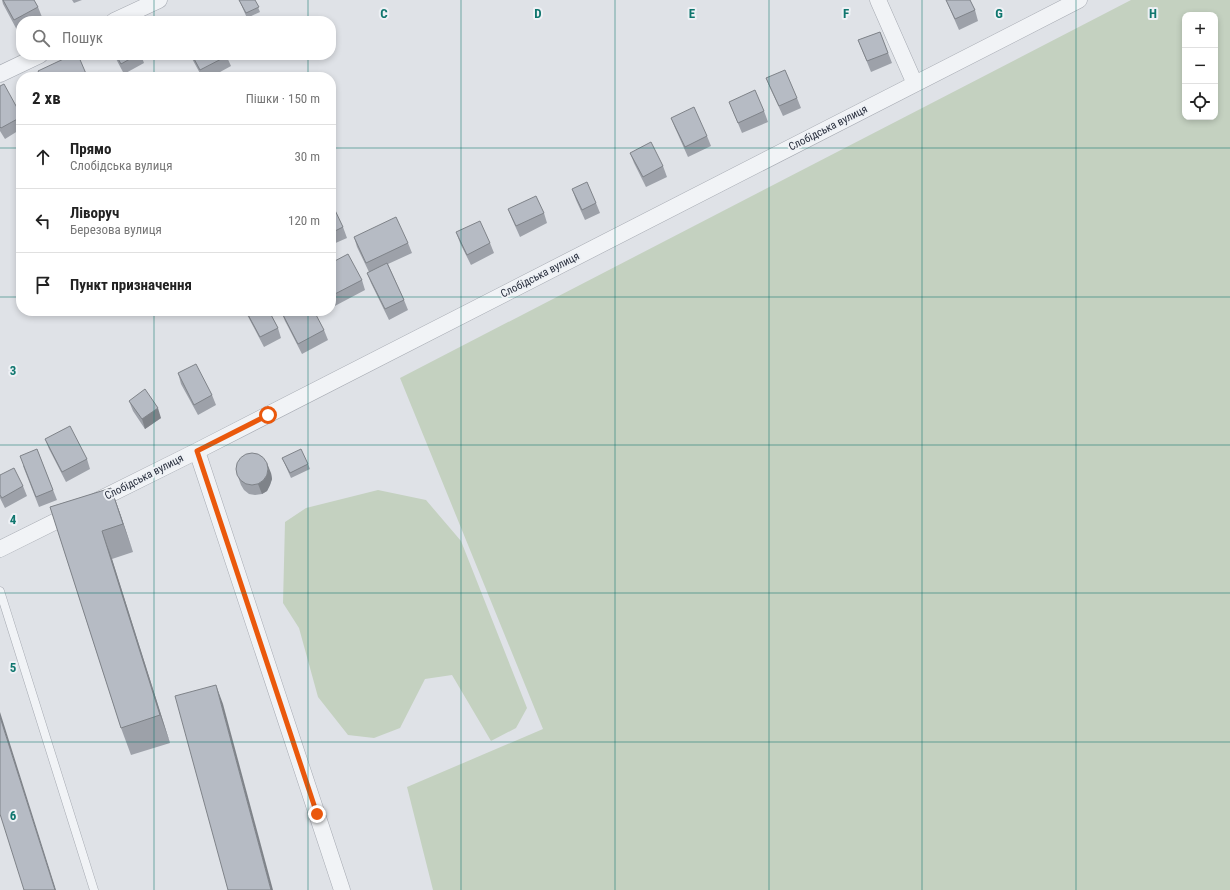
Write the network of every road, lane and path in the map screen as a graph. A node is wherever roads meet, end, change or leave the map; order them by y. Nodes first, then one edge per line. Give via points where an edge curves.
1 (159, 0) edge
2 (878, 0) edge
3 (1079, 0) edge
4 (125, 16) edge
5 (29, 60) edge
6 (0, 74) edge
7 (915, 84) junction
8 (197, 451) junction
9 (0, 549) edge
10 (0, 591) edge
11 (94, 890) edge
12 (342, 890) edge

1 - 4 street
2 - 7 street
3 - 7 street, Слобідська вулиця
5 - 6 street
7 - 8 street, Слобідська вулиця
8 - 9 street, Слобідська вулиця
8 - 12 street
10 - 11 lane

